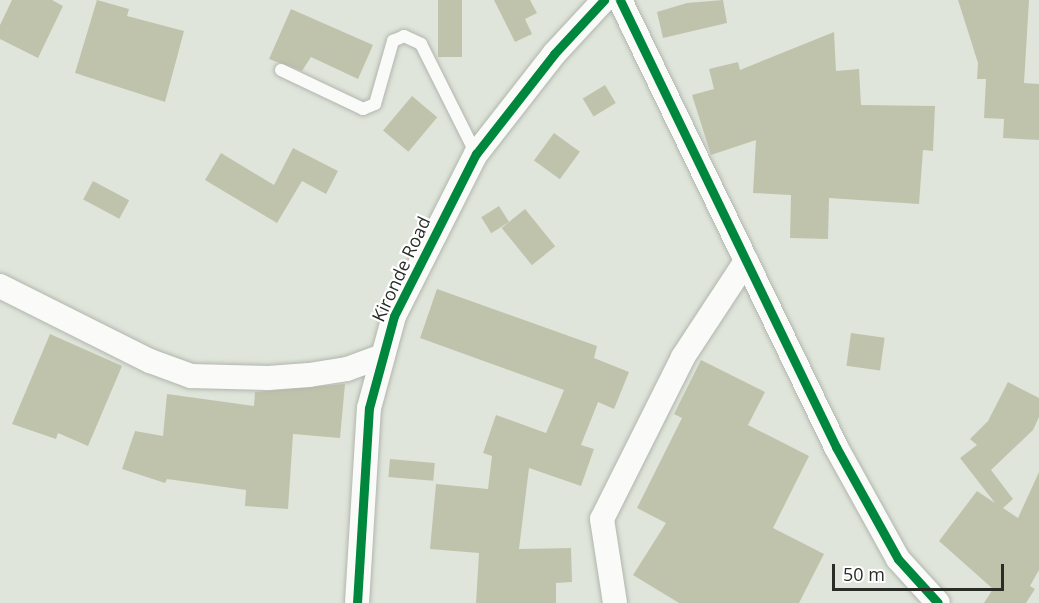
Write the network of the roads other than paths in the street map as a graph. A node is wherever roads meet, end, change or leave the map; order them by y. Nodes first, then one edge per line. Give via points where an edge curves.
1 (604, 0) edge
2 (620, 0) edge
3 (281, 70) dead end
4 (476, 154) junction
5 (746, 261) junction
6 (0, 286) edge
7 (382, 356) junction
8 (357, 603) edge
9 (615, 603) edge
10 (938, 603) edge

1 - 4 street, Kironde Road via 554,54
2 - 5 street
3 - 4 lane via 363,109 375,104 393,41 404,36 421,44
4 - 7 street, Kironde Road via 399,306
5 - 9 street via 683,357 602,519
5 - 10 street via 836,447 898,559
6 - 7 street via 150,361 191,376 258,379 309,375 347,369
7 - 8 street, Kironde Road via 369,408

